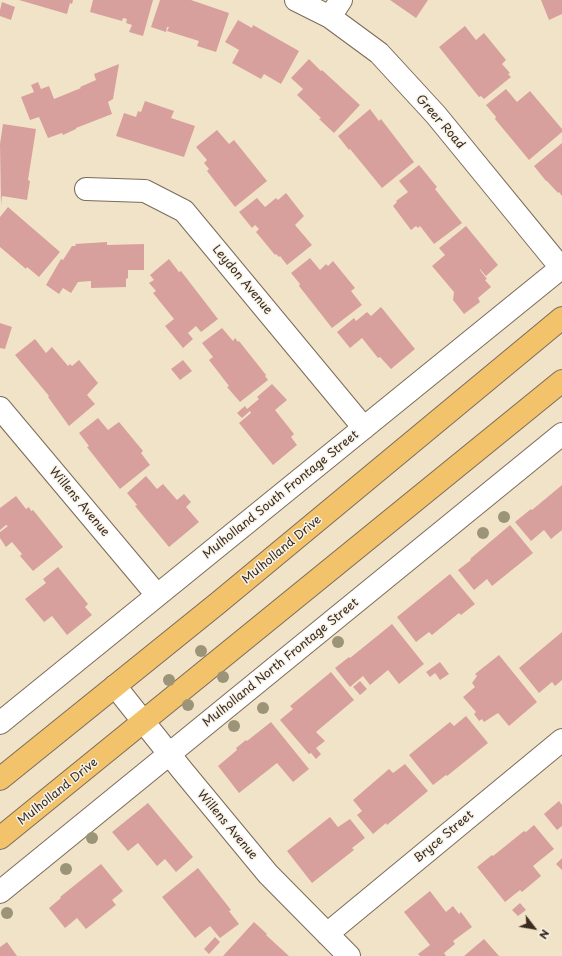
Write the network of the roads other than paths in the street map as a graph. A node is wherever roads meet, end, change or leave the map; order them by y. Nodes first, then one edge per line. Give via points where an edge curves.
1 (296, 0) edge
2 (336, 9) edge
3 (86, 190) dead end
4 (562, 268) edge
5 (562, 318) edge
6 (562, 381) edge
7 (0, 408) edge
8 (364, 428) junction
9 (562, 434) edge
10 (158, 595) junction
11 (115, 686) junction
12 (143, 722) junction
13 (0, 723) edge
14 (562, 740) edge
15 (170, 754) junction
16 (0, 779) edge
17 (0, 838) edge
18 (0, 892) edge
19 (327, 934) junction
20 (349, 956) edge

1 - 2 street, Greer Road
2 - 4 street, Greer Road via 436,115
3 - 8 street, Leydon Avenue via 145,191 184,211
4 - 8 street, Mulholland South Frontage Street
5 - 11 main road, Mulholland Drive via 218,604
6 - 12 main road, Mulholland Drive
7 - 10 street, Willens Avenue
8 - 10 street, Mulholland South Frontage Street
9 - 15 street, Mulholland North Frontage Street
10 - 13 street, Mulholland South Frontage Street
11 - 12 street, Willens Avenue
11 - 16 main road, Mulholland Drive
12 - 15 street, Willens Avenue
12 - 17 main road, Mulholland Drive
14 - 19 street, Bryce Street
15 - 18 street, Mulholland North Frontage Street
15 - 19 street, Willens Avenue via 268,874
19 - 20 street, Willens Avenue

